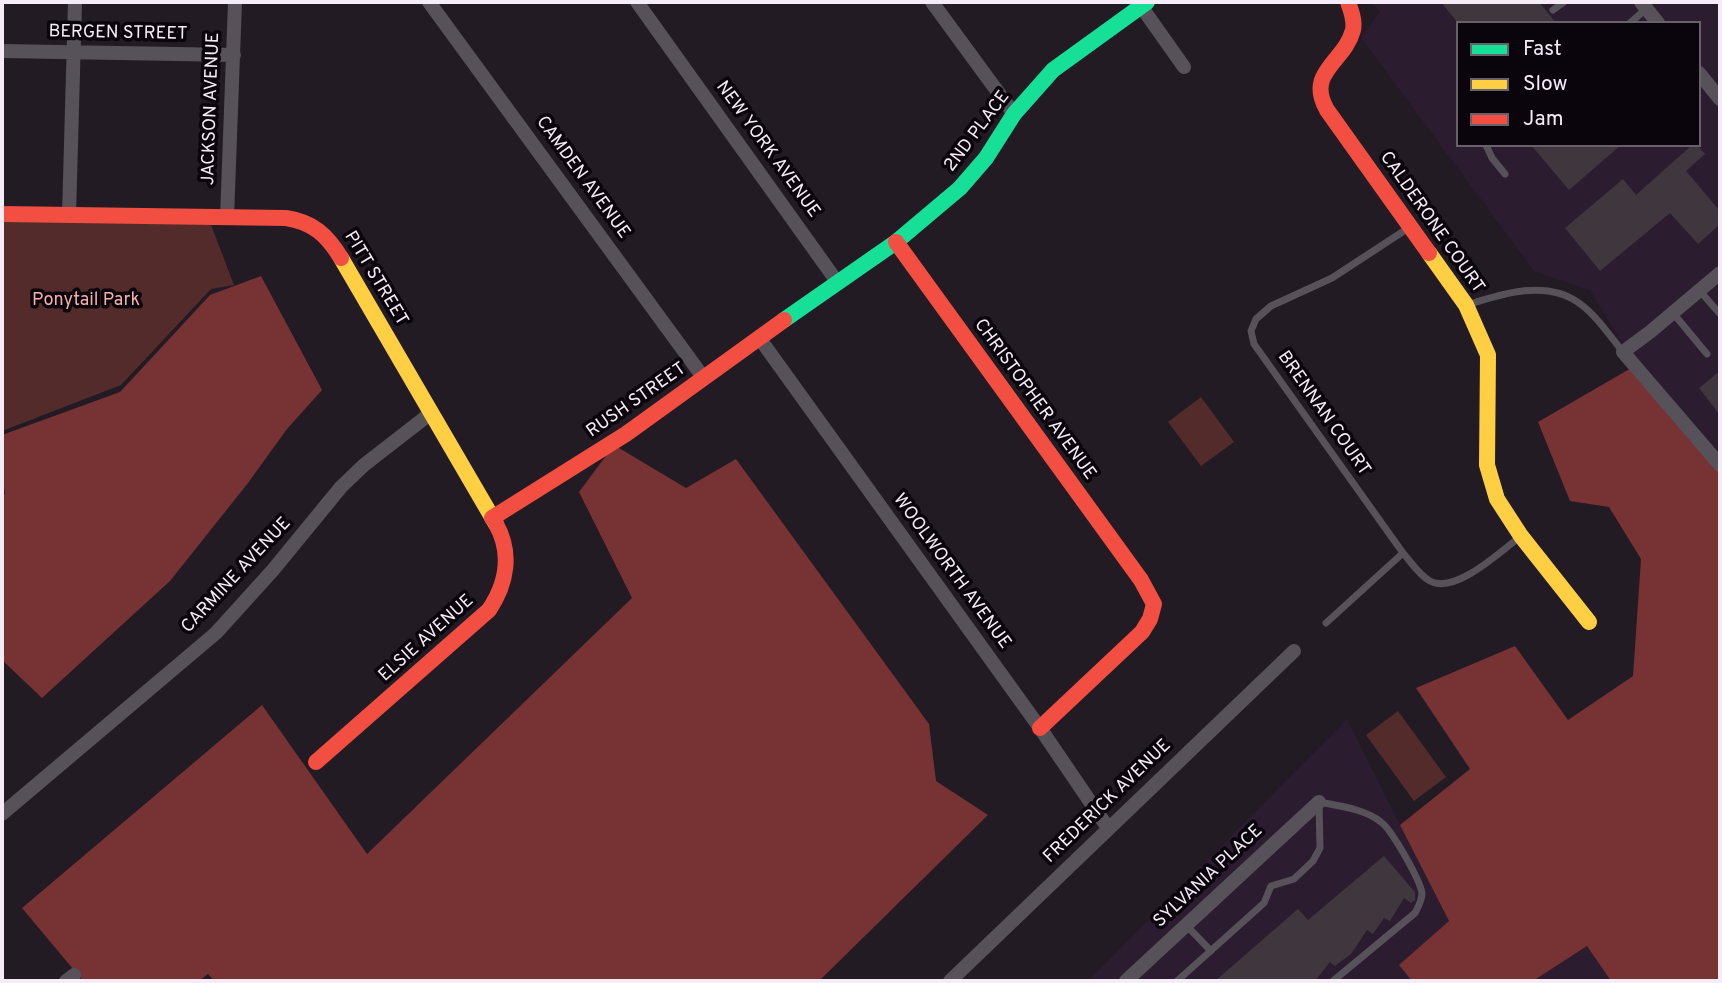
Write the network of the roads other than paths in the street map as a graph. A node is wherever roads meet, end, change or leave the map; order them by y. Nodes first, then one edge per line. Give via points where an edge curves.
1 (75, 2) edge
2 (235, 2) edge
3 (429, 2) edge
4 (638, 2) edge
5 (932, 2) edge
6 (1348, 2) edge
7 (1564, 2) edge
8 (1142, 3) edge
9 (1644, 5) edge
10 (1553, 10) dead end
11 (1632, 21) edge
12 (1656, 21) edge
13 (2, 51) edge
14 (74, 54) junction
15 (234, 55) junction
16 (1184, 67) dead end
17 (1701, 75) edge
18 (1720, 99) edge
19 (1014, 114) junction
20 (1487, 147) edge
21 (1505, 174) dead end
22 (2, 214) edge
23 (69, 215) junction
24 (227, 218) junction
25 (1411, 227) junction
26 (896, 242) junction
27 (1720, 273) edge
28 (838, 283) junction
29 (1700, 291) junction
30 (1466, 305) junction
31 (1674, 313) junction
32 (1720, 314) edge
33 (760, 339) junction
34 (1623, 352) junction
35 (1707, 354) dead end
36 (703, 377) junction
37 (431, 413) junction
38 (1720, 465) edge
39 (492, 518) junction
40 (1521, 536) junction
41 (1403, 553) junction
42 (1589, 622) dead end
43 (1326, 623) dead end
44 (1294, 651) dead end
45 (1040, 728) junction
46 (316, 762) dead end
47 (1319, 802) junction
48 (2, 814) edge
49 (1108, 828) junction
50 (1186, 925) junction
51 (1211, 951) junction
52 (950, 981) edge
53 (1126, 981) edge
54 (1177, 981) edge
55 (1333, 981) edge

1 - 14 street
2 - 15 street, JACKSON AVENUE
3 - 36 street, CAMDEN AVENUE
4 - 28 street, NEW YORK AVENUE
5 - 19 street
6 - 25 street, CALDERONE COURT via 1353,29 1322,81 1320,94
7 - 10 lane
8 - 16 street
8 - 19 street, 2ND PLACE via 1053,70
9 - 11 lane
9 - 12 street
13 - 14 street, BERGEN STREET
14 - 15 street, BERGEN STREET
14 - 23 street
15 - 24 street, JACKSON AVENUE
17 - 18 street
19 - 26 street, 2ND PLACE via 960,188
20 - 21 lane
22 - 23 street, PITT STREET
23 - 24 street, PITT STREET
24 - 37 street, PITT STREET via 302,220 325,234
25 - 30 street, CALDERONE COURT
25 - 41 lane, BRENNAN COURT via 1332,278 1271,306 1256,318 1251,331 1254,344
26 - 28 street, 2ND PLACE
26 - 45 street, CHRISTOPHER AVENUE via 1154,604 1142,632
27 - 29 street
28 - 33 street, RUSH STREET
29 - 31 street
29 - 32 lane
30 - 34 lane via 1507,292 1559,293 1578,303
30 - 40 street, CALDERONE COURT via 1488,355 1490,479
31 - 34 street
31 - 35 lane
33 - 36 street, RUSH STREET
33 - 45 street, WOOLWORTH AVENUE
34 - 38 street
36 - 39 street, RUSH STREET via 626,435
37 - 39 street, PITT STREET
37 - 48 street, CARMINE AVENUE via 341,487 216,633
39 - 46 street, ELSIE AVENUE via 507,556 503,585 493,604
40 - 41 lane, BRENNAN COURT via 1474,572 1448,584 1432,582
40 - 42 street, CALDERONE COURT
41 - 43 lane
44 - 49 street, FREDERICK AVENUE
45 - 49 street, WOOLWORTH AVENUE
47 - 50 street, SYLVANIA PLACE
47 - 51 lane via 1320,848 1314,861 1294,879 1271,886 1264,903
47 - 55 lane via 1354,809 1381,821 1394,836 1422,891 1415,913
49 - 52 street, FREDERICK AVENUE
50 - 51 lane
50 - 53 street, SYLVANIA PLACE
51 - 54 lane

